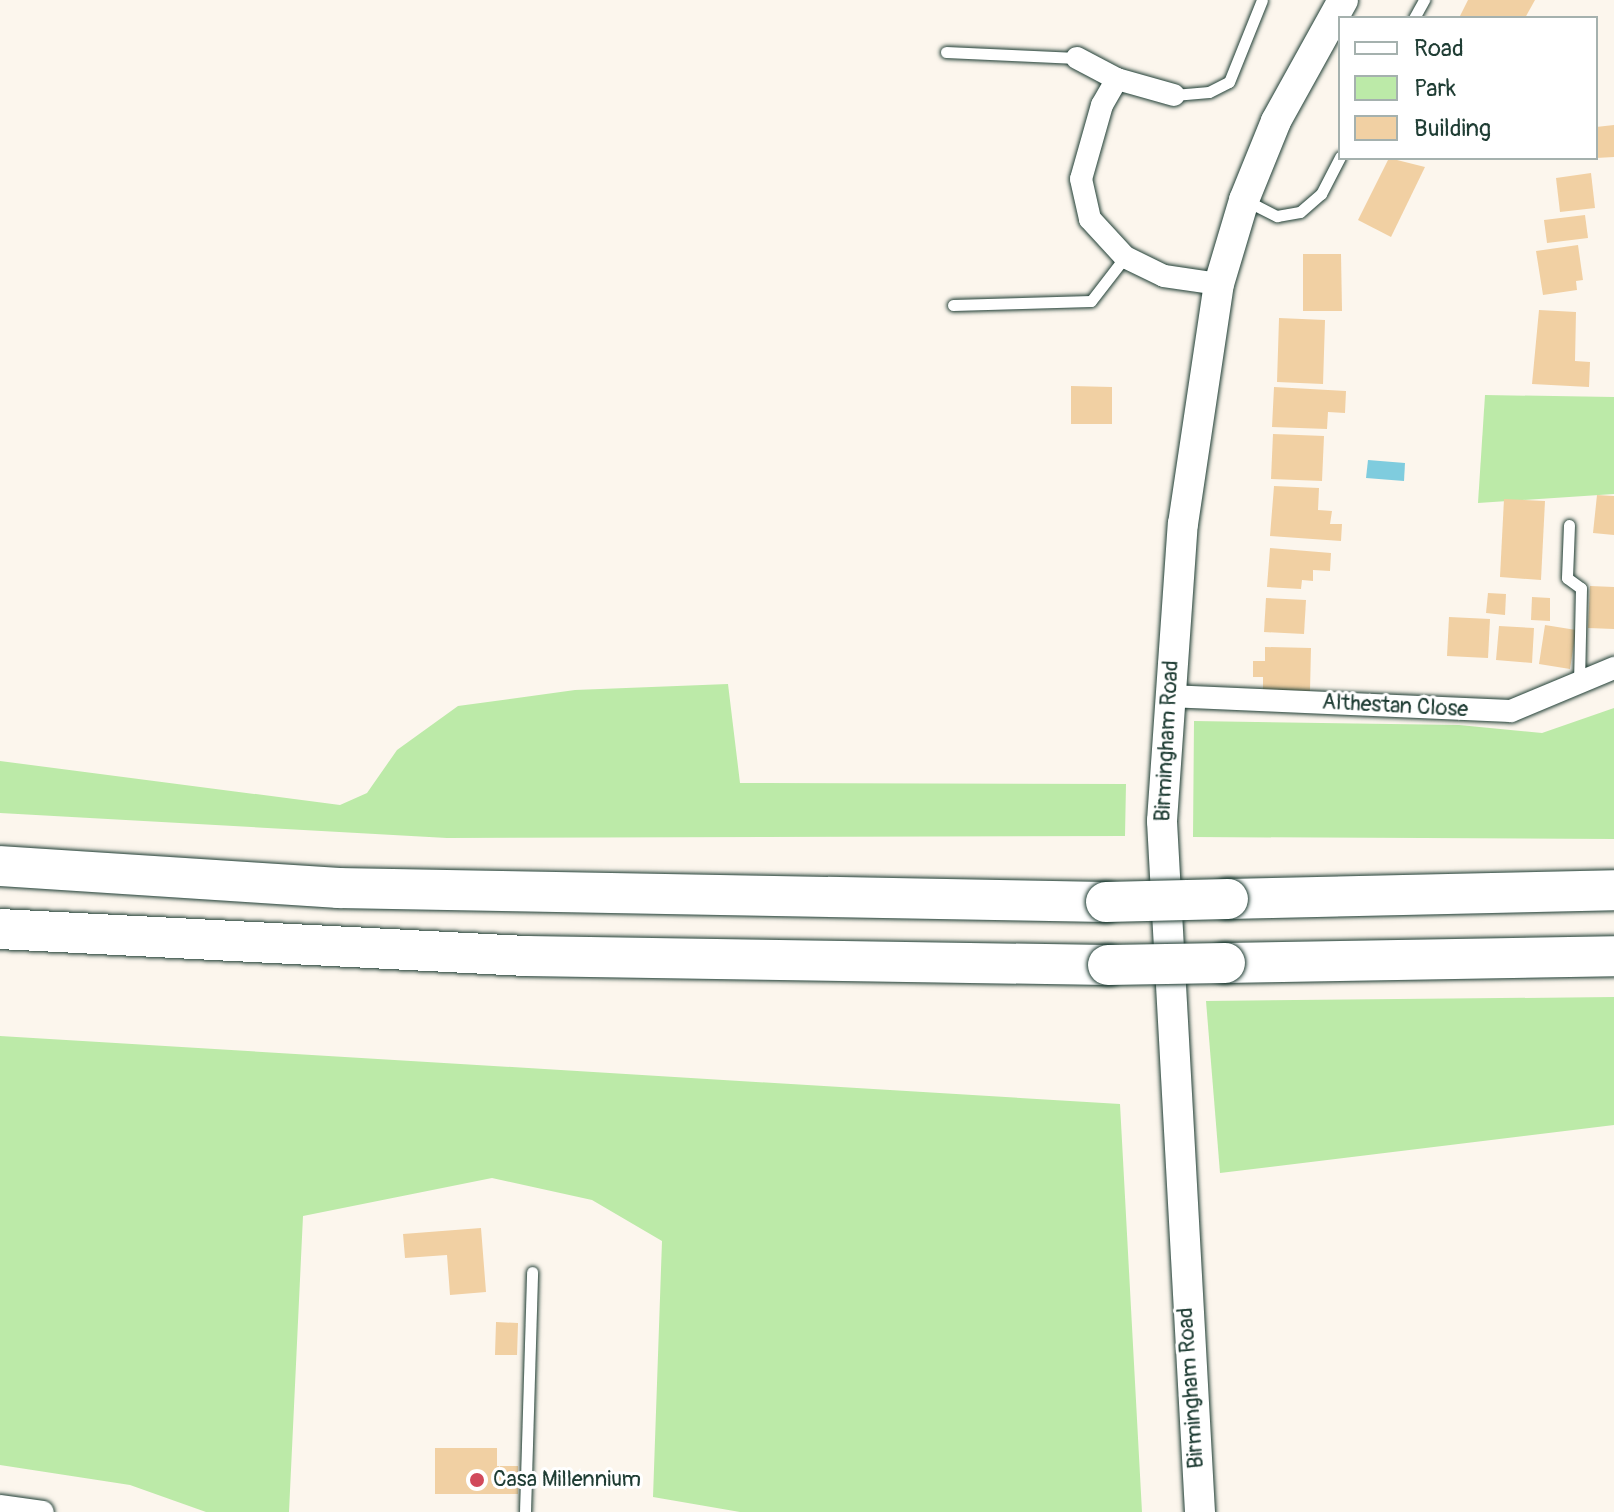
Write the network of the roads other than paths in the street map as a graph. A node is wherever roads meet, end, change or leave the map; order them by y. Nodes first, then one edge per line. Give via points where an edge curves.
1 (1262, 0) edge
2 (1343, 0) edge
3 (946, 52) dead end
4 (1077, 58) joint
5 (1117, 79) junction
6 (1174, 95) joint
7 (1338, 160) edge
8 (1244, 200) junction
9 (1125, 257) junction
10 (1219, 284) junction
11 (953, 305) dead end
12 (1569, 525) dead end
13 (1614, 668) edge
14 (1579, 683) junction
15 (1168, 696) junction
16 (0, 866) edge
17 (1614, 890) edge
18 (0, 929) edge
19 (1614, 956) edge
20 (532, 1272) dead end
21 (0, 1506) edge
22 (43, 1512) edge
23 (525, 1512) edge
24 (1200, 1512) edge

1 - 6 lane via 1229,82 1209,92
2 - 8 main road, Birmingham Road via 1276,121
3 - 4 lane
4 - 5 street
5 - 6 street
5 - 9 street via 1102,105 1081,179 1090,219
7 - 8 lane via 1321,194 1300,212 1277,216
8 - 10 main road, Birmingham Road
9 - 10 street via 1164,276
9 - 11 lane via 1091,301
10 - 15 main road, Birmingham Road via 1188,480
12 - 14 lane via 1567,578 1581,588
13 - 14 street, Althestan Close
14 - 15 street, Althestan Close via 1511,711
15 - 24 main road, Birmingham Road via 1163,853
16 - 17 highway, bridge via 354,888 1106,902
18 - 19 highway, bridge via 526,956 1108,965
20 - 23 lane
21 - 22 street

